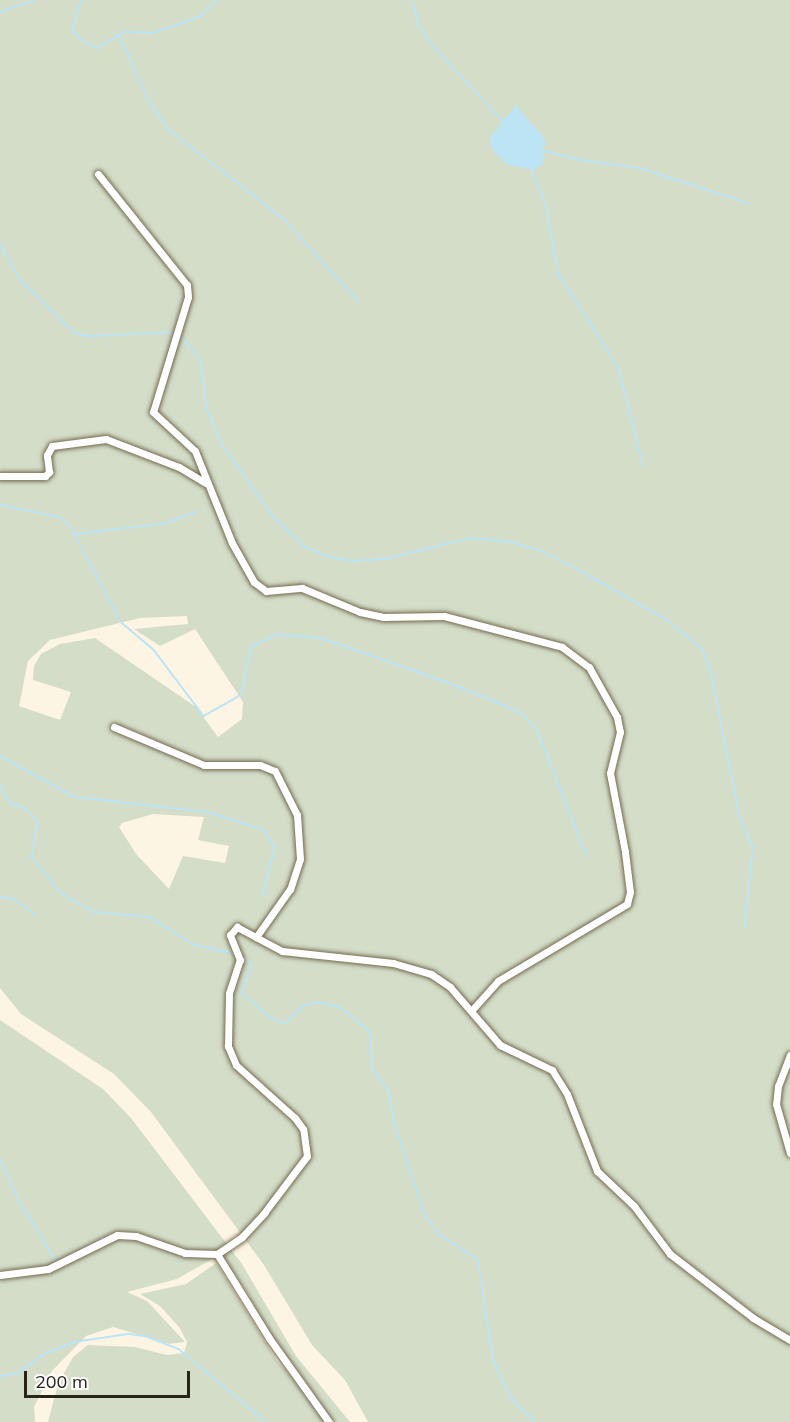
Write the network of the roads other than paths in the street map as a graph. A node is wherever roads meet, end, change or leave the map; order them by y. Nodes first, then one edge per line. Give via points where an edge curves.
1 (98, 174) dead end
2 (0, 476) edge
3 (206, 483) junction
4 (114, 727) dead end
5 (256, 937) junction
6 (472, 1009) junction
7 (790, 1054) edge
8 (790, 1153) edge
9 (217, 1254) junction
10 (0, 1275) edge
11 (790, 1340) edge
12 (329, 1422) edge

1 - 3 street via 187,285 188,297 152,407 163,425 195,451
2 - 3 street via 45,476 52,446 106,439 179,466
3 - 6 street via 241,562 261,589 274,592 302,588 360,612 383,617 444,616 562,647 589,667 617,717 620,732 610,774 625,852 630,892 627,904 498,981
4 - 5 street via 204,765 260,765 275,771 297,815 300,859 290,889
5 - 6 street via 282,951 348,956 422,970 450,987
5 - 9 street via 237,927 230,931 240,960 229,993 228,1046 236,1065 295,1118 303,1130 307,1156 242,1237
6 - 11 street via 484,1030 500,1045 552,1070 567,1094 597,1171 634,1206 669,1254 753,1318
7 - 8 street via 776,1104
9 - 10 street via 185,1253 136,1236 117,1235 48,1269
9 - 12 street via 269,1338

